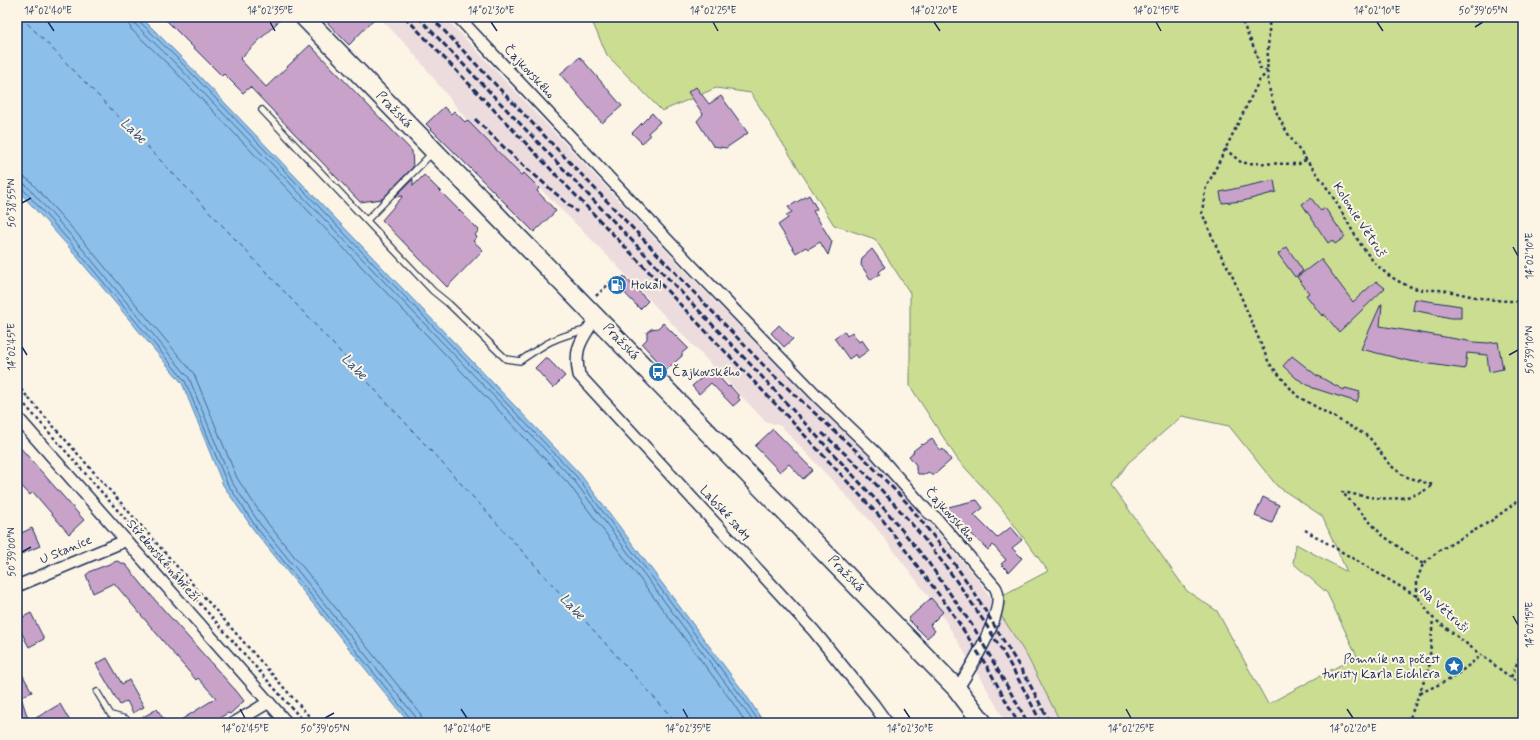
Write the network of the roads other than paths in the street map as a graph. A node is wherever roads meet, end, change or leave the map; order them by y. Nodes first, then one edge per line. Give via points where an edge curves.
1 (304, 17) edge
2 (458, 17) edge
3 (262, 110) dead end
4 (434, 151) junction
5 (367, 220) junction
6 (590, 317) junction
7 (17, 417) edge
8 (125, 539) junction
9 (17, 586) edge
10 (957, 690) junction
11 (97, 692) dead end
12 (269, 702) junction
13 (128, 723) edge
14 (234, 723) edge
15 (287, 723) edge
16 (887, 723) edge
17 (983, 723) edge

1 - 4 main road, Pražská
2 - 10 street, Čajkovského via 689,263 875,452 995,587 999,595 995,615 975,661
3 - 5 lane
4 - 5 lane
4 - 6 main road, Pražská
5 - 6 lane via 433,291 506,359 520,361 548,341
6 - 10 main road, Pražská
6 - 16 street, Labské sady via 578,345 575,360 579,375 814,631
7 - 8 street, Střekovské nábřeží
8 - 9 street, U Stanice
8 - 12 street, Střekovské nábřeží
10 - 17 main road, Pražská
11 - 13 lane via 110,715 126,719
12 - 14 street
12 - 15 street, Střekovské nábřeží

